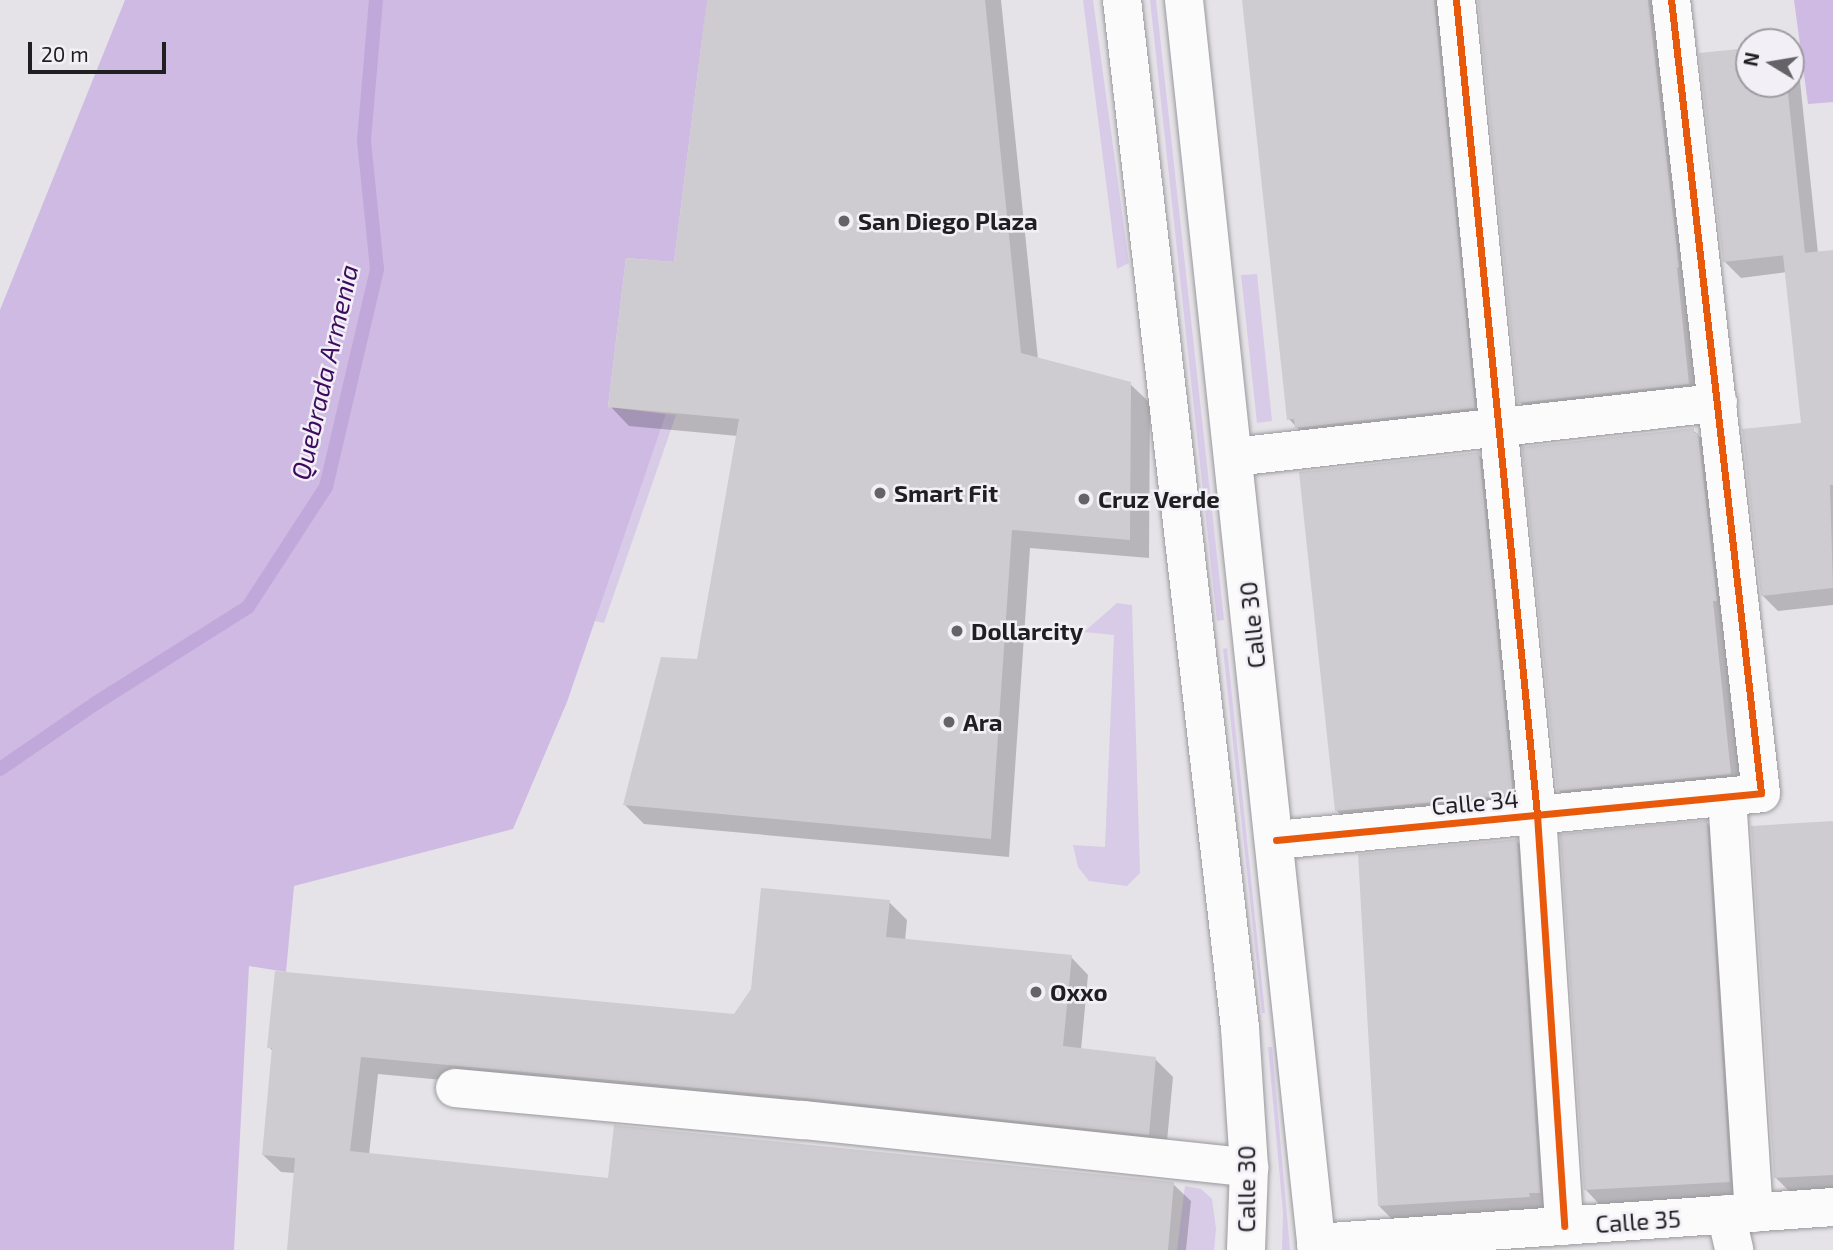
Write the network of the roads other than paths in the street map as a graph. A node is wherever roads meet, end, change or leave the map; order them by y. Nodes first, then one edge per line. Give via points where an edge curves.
1 (1122, 0) edge
2 (1184, 0) edge
3 (1456, 0) edge
4 (1671, 0) edge
5 (1718, 403) junction
6 (1499, 427) junction
7 (1234, 457) junction
8 (1744, 795) junction
9 (1536, 815) junction
10 (1276, 840) junction
11 (455, 1088) dead end
12 (1249, 1168) junction
13 (1833, 1207) edge
14 (1738, 1226) edge
15 (1542, 1235) edge
16 (1317, 1247) edge
17 (1246, 1250) edge

1 - 12 street, Calle 30 via 1225,885
2 - 7 street, Calle 30
3 - 6 street
4 - 5 street
5 - 6 street
5 - 8 street
6 - 7 street
6 - 9 street
7 - 10 street, Calle 30
8 - 9 street, Calle 34
8 - 14 street
9 - 10 street, Calle 34
9 - 15 street
10 - 16 street, Calle 30
11 - 12 street
12 - 17 street, Calle 30
13 - 14 street, Calle 35
14 - 15 street, Calle 35
15 - 16 street, Calle 35

